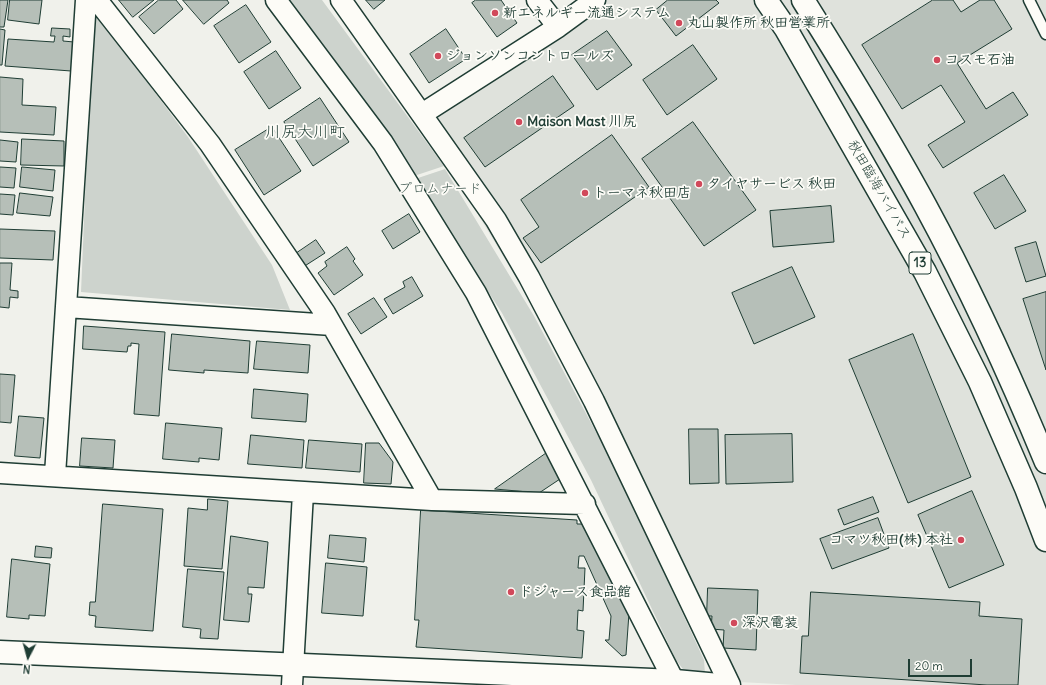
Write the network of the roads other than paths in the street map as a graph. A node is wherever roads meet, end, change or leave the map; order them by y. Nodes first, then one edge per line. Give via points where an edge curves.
1 (86, 0) edge
2 (97, 0) edge
3 (276, 0) edge
4 (341, 0) edge
5 (536, 0) edge
6 (595, 0) edge
7 (766, 0) edge
8 (803, 0) edge
9 (1029, 0) edge
10 (558, 27) junction
11 (1046, 34) edge
12 (422, 114) junction
13 (66, 306) junction
14 (332, 325) junction
15 (1046, 462) edge
16 (0, 473) edge
17 (55, 475) junction
18 (303, 492) junction
19 (432, 500) junction
20 (585, 504) junction
21 (1046, 540) edge
22 (0, 652) edge
23 (292, 675) edge
24 (676, 683) edge
25 (719, 685) edge
26 (730, 685) edge

1 - 13 street
2 - 14 street via 210,144
3 - 20 street via 383,143 476,293
4 - 12 street
5 - 10 street
6 - 10 street
7 - 21 main road, 秋田臨海バイパス / 13 via 790,36 925,272 980,382
8 - 15 main road, 13 via 852,78 925,205 1007,370
9 - 11 lane
10 - 12 street
12 - 26 street via 496,220 529,277 594,401
13 - 14 street
13 - 17 street
14 - 19 street
16 - 17 street
17 - 18 street
18 - 19 street
18 - 23 street
19 - 20 street
20 - 24 street
22 - 23 main road
23 - 24 main road
24 - 25 main road

